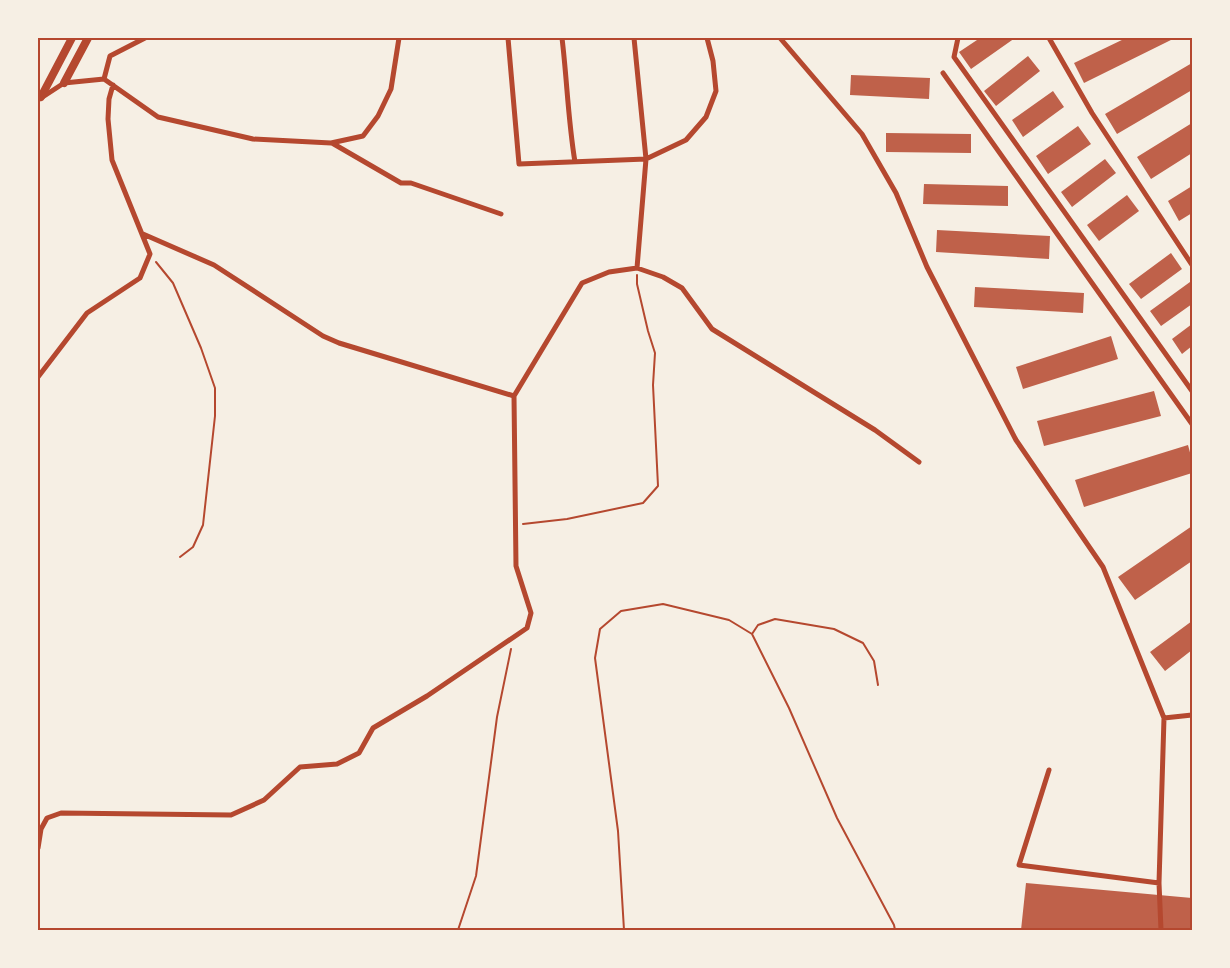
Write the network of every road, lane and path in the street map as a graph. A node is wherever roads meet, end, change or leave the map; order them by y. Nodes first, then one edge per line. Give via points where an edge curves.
1 (72, 38) edge
2 (88, 38) edge
3 (145, 38) edge
4 (399, 38) edge
5 (508, 38) edge
6 (562, 38) edge
7 (634, 38) edge
8 (707, 38) edge
9 (780, 38) edge
10 (958, 38) edge
11 (1049, 38) edge
12 (943, 72) dead end
13 (104, 79) junction
14 (64, 82) junction
15 (113, 85) junction
16 (39, 99) edge
17 (331, 143) junction
18 (646, 159) junction
19 (575, 162) junction
20 (501, 214) dead end
21 (143, 234) junction
22 (150, 254) junction
23 (1192, 265) edge
24 (637, 268) junction
25 (38, 377) edge
26 (1192, 391) edge
27 (514, 396) junction
28 (1192, 424) edge
29 (919, 462) dead end
30 (516, 525) junction
31 (180, 556) dead end
32 (752, 634) junction
33 (514, 637) junction
34 (878, 685) dead end
35 (1192, 716) edge
36 (1164, 718) junction
37 (1049, 770) dead end
38 (38, 848) edge
39 (1159, 883) junction
40 (458, 930) edge
41 (624, 930) edge
42 (896, 930) edge
43 (1161, 930) edge

1 - 16 street
2 - 14 street
3 - 13 street via 110,56
4 - 17 street via 391,89 378,116 363,136
5 - 19 street via 519,164
6 - 19 street
7 - 18 street
8 - 18 street via 716,91 706,117 686,140
9 - 36 street via 862,134 896,193 927,267 1016,440 1103,567
10 - 26 street via 954,57
11 - 23 street via 1092,114
12 - 28 street
13 - 14 street
13 - 15 street
14 - 16 street
15 - 17 street via 158,117 253,139
15 - 21 street via 108,120 112,160
17 - 20 street via 401,183 411,183
18 - 19 street
18 - 24 street
21 - 22 street
21 - 27 street via 214,265 339,343
22 - 25 street via 140,278 87,313
22 - 31 path via 173,283 215,388 203,526 193,547
24 - 27 street via 609,272 582,283
24 - 29 street via 682,288 712,329 875,430
24 - 30 path via 637,284 655,353 652,385 658,486 643,503 567,519
27 - 30 street
30 - 33 street via 516,566 531,613 526,628
32 - 34 path via 758,625 775,619 834,629 863,643 874,661
32 - 41 path via 729,620 663,604 621,611 600,629 595,658 618,831
32 - 42 path via 838,818
33 - 38 street via 427,696 372,728 359,754 337,764 300,766 264,800 231,815 61,814 47,818 41,829
33 - 40 path via 497,717 476,876
35 - 36 street
36 - 39 street
37 - 39 street via 1019,864
39 - 43 street

